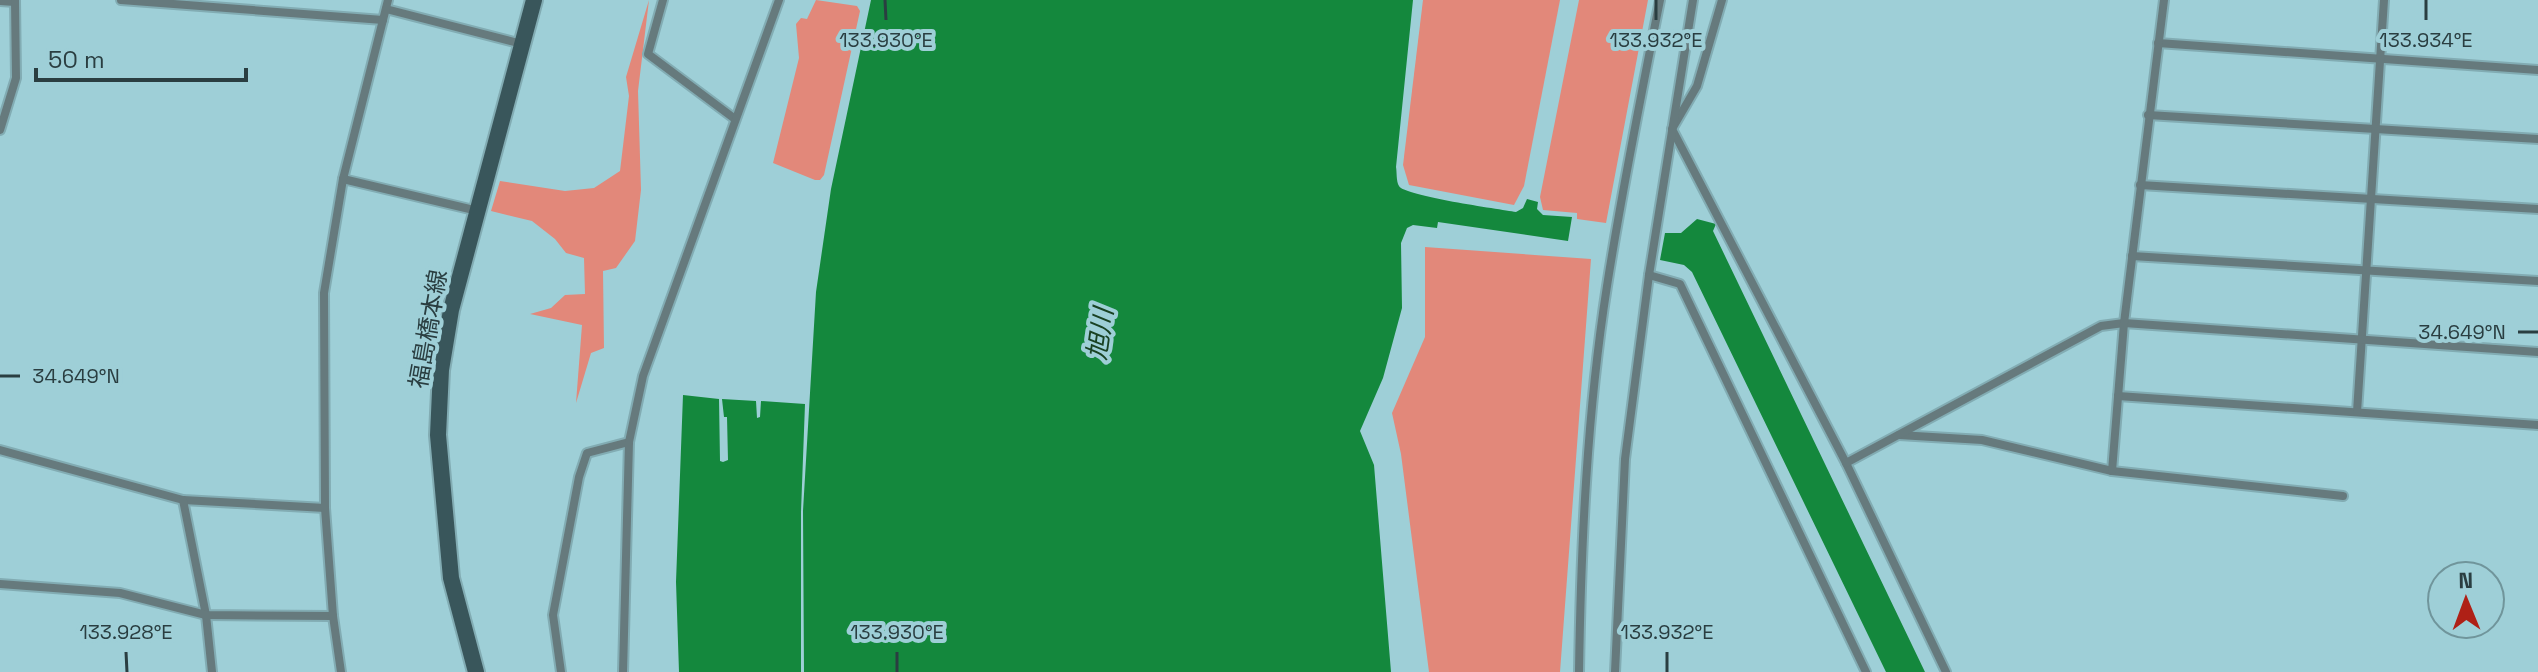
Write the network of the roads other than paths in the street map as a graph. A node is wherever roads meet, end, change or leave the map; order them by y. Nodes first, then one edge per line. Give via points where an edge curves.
1 (121, 0) edge
2 (534, 0) edge
3 (663, 0) edge
4 (779, 0) edge
5 (1660, 0) edge
6 (1693, 0) edge
7 (1722, 0) edge
8 (2164, 0) edge
9 (2384, 0) edge
10 (0, 1) edge
11 (15, 1) edge
12 (387, 5) edge
13 (383, 20) junction
14 (2158, 43) junction
15 (522, 44) junction
16 (2381, 57) junction
17 (2538, 70) edge
18 (2148, 115) junction
19 (735, 119) junction
20 (2376, 128) junction
21 (1672, 129) junction
22 (0, 130) edge
23 (2538, 139) edge
24 (343, 179) junction
25 (2140, 185) junction
26 (2372, 200) junction
27 (2538, 209) edge
28 (478, 211) junction
29 (2132, 256) junction
30 (2368, 270) junction
31 (1649, 275) junction
32 (2538, 281) edge
33 (2124, 323) junction
34 (2363, 340) junction
35 (2538, 352) edge
36 (2118, 396) junction
37 (2357, 412) junction
38 (2538, 425) edge
39 (1898, 435) junction
40 (629, 442) junction
41 (0, 450) edge
42 (1846, 463) junction
43 (2112, 471) junction
44 (2343, 496) dead end
45 (183, 500) junction
46 (325, 508) junction
47 (0, 584) edge
48 (206, 615) junction
49 (333, 616) junction
50 (212, 672) edge
51 (341, 672) edge
52 (476, 672) edge
53 (561, 672) edge
54 (623, 672) edge
55 (1579, 672) edge
56 (1615, 672) edge
57 (1866, 672) edge
58 (1946, 672) edge

1 - 13 street
2 - 15 main road, 福島橋本線
3 - 19 street via 648,54
4 - 19 street
5 - 55 street via 1607,288 1588,464
6 - 21 street
7 - 21 street via 1697,86
8 - 14 street
9 - 16 street
10 - 11 street
11 - 22 street via 16,78
12 - 13 street
12 - 15 street
13 - 24 street
14 - 16 street
14 - 18 street
15 - 28 main road, 福島橋本線
16 - 17 street
16 - 20 street
18 - 20 street
18 - 25 street
19 - 40 street via 643,376
20 - 23 street
20 - 26 street
21 - 31 street
21 - 42 street
24 - 28 street
24 - 46 street via 324,293
25 - 26 street
25 - 29 street
26 - 27 street
26 - 30 street
28 - 52 main road, 福島橋本線 via 447,332 438,435 451,578
29 - 30 street
29 - 33 street
30 - 32 street
30 - 34 street
31 - 56 street via 1625,459
31 - 57 street via 1680,284
33 - 34 street
33 - 36 street
33 - 39 street via 2101,326
34 - 35 street
34 - 37 street
36 - 37 street
36 - 43 street
37 - 38 street
39 - 42 street
39 - 43 street via 1982,440
40 - 53 street via 587,453 579,477 553,615
40 - 54 street
41 - 45 street
42 - 58 street
43 - 44 street
45 - 46 street
45 - 48 street
46 - 49 street
47 - 48 street via 120,593
48 - 49 street
48 - 50 street
49 - 51 street

